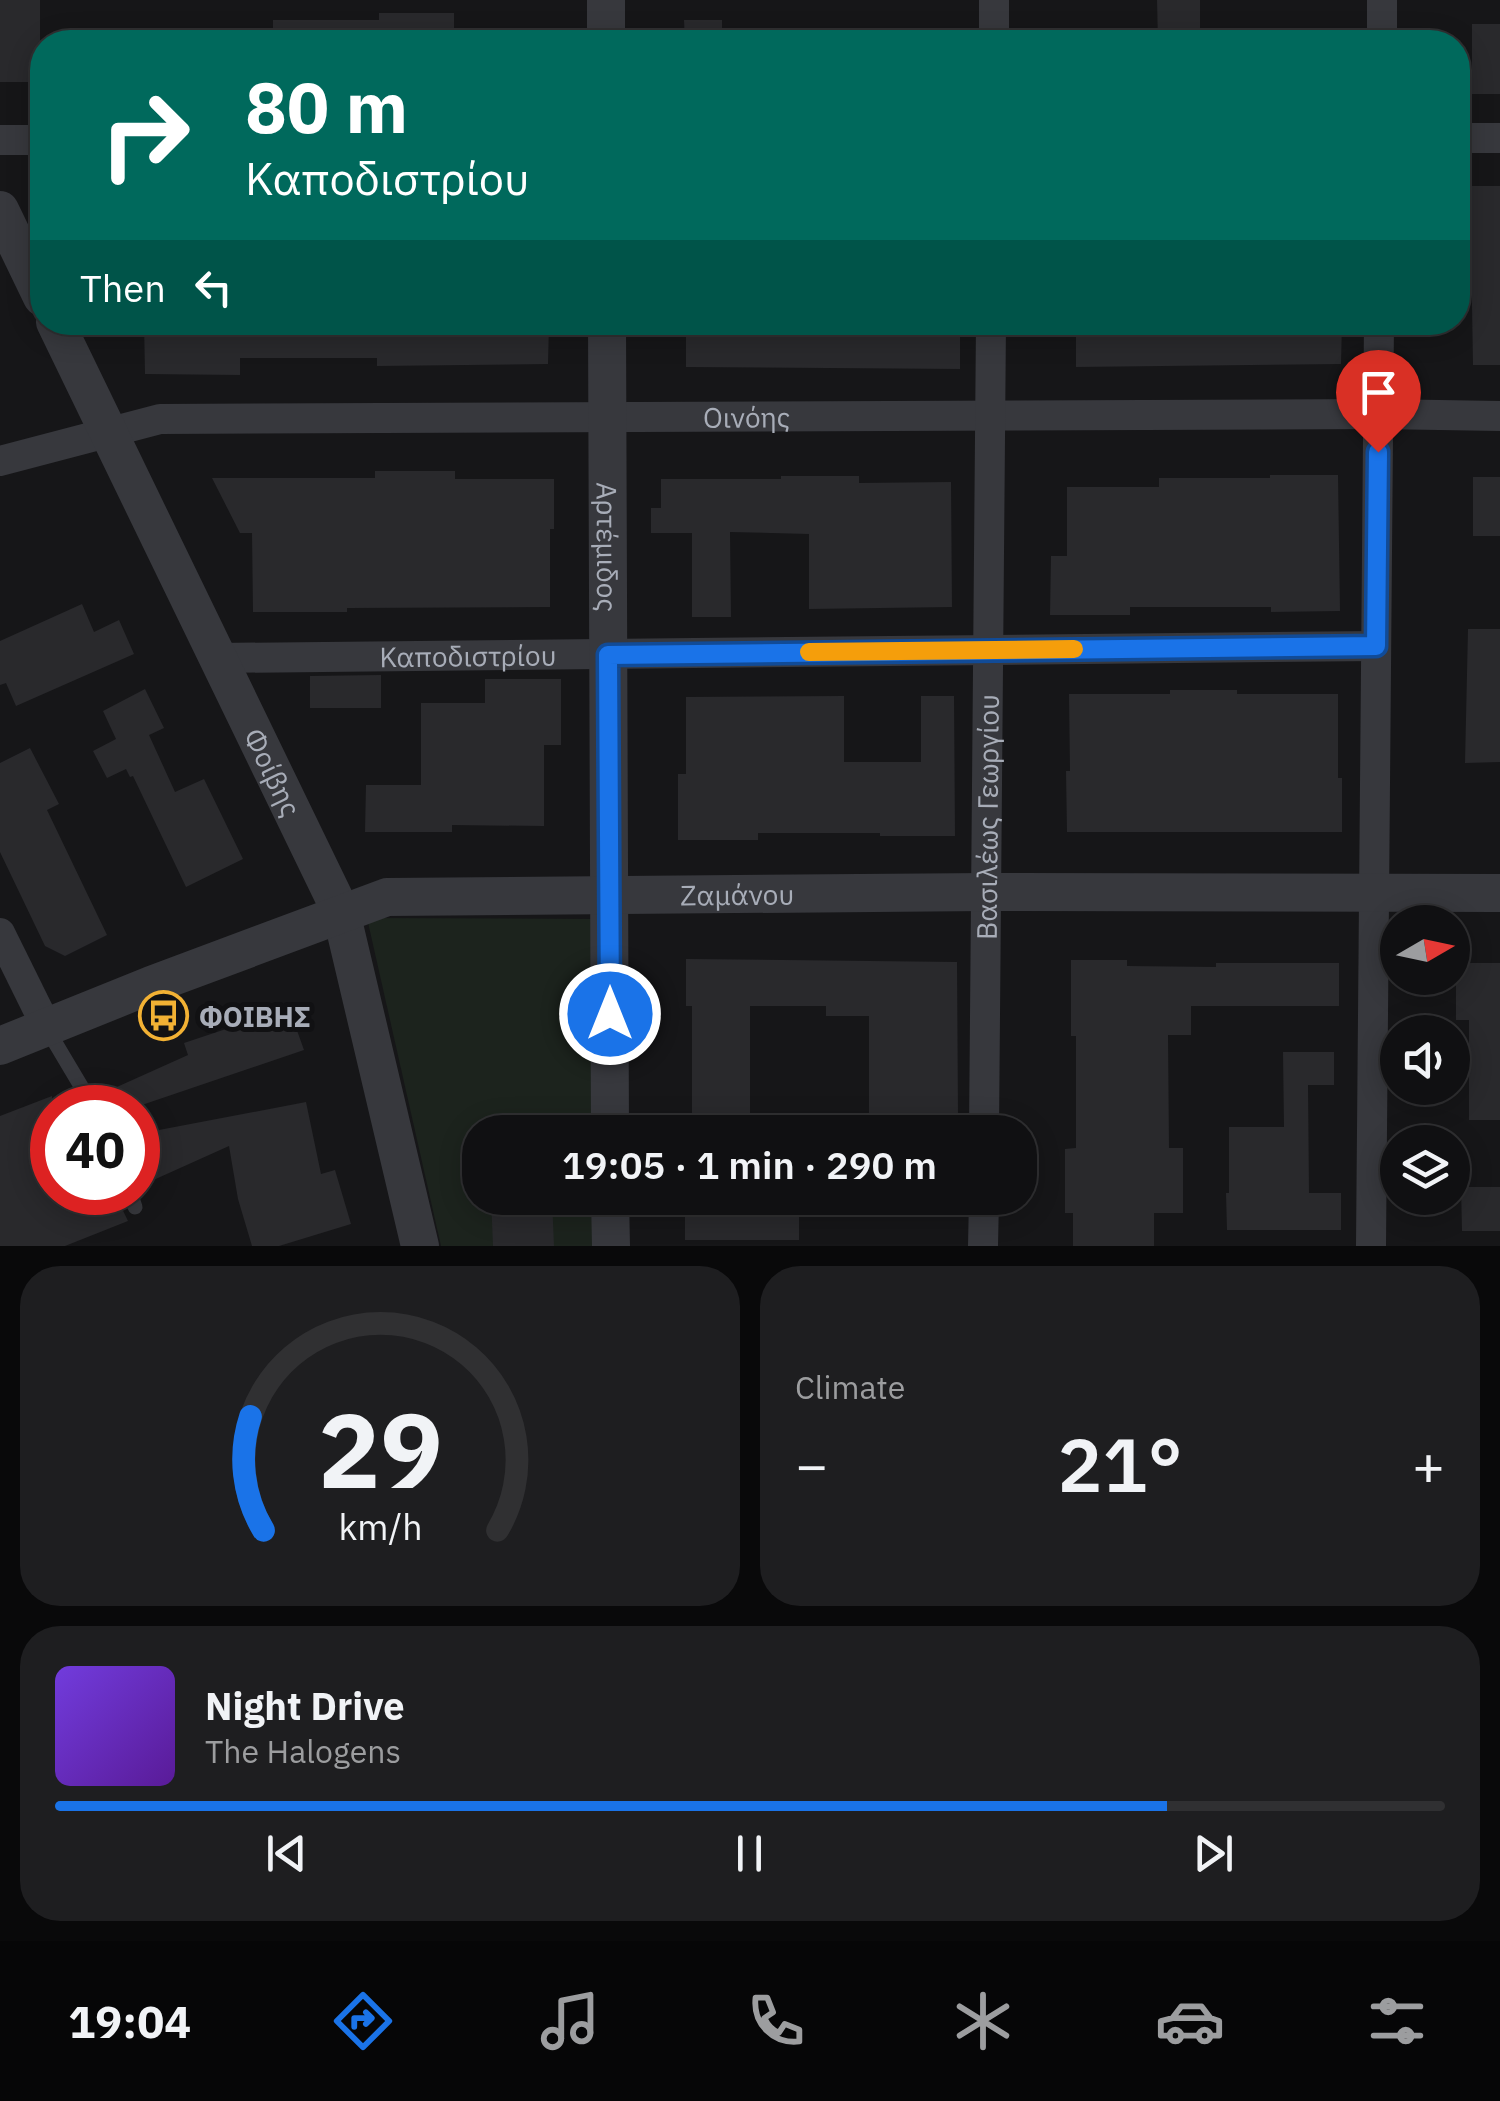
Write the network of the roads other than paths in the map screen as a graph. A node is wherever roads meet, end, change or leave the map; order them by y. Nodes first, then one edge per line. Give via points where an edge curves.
1 (606, 0) edge
2 (994, 0) edge
3 (1382, 0) edge
4 (606, 30) edge
5 (994, 30) edge
6 (1382, 30) edge
7 (1470, 138) edge
8 (1500, 138) edge
9 (0, 140) edge
10 (30, 140) edge
11 (0, 210) edge
12 (30, 272) edge
13 (61, 335) edge
14 (607, 335) edge
15 (992, 335) edge
16 (1380, 335) edge
17 (1378, 414) junction
18 (990, 416) junction
19 (1500, 416) edge
20 (608, 417) junction
21 (108, 432) junction
22 (0, 461) edge
23 (1376, 646) junction
24 (988, 650) junction
25 (608, 655) junction
26 (218, 658) junction
27 (986, 892) junction
28 (1374, 893) junction
29 (1500, 893) edge
30 (609, 896) junction
31 (342, 912) junction
32 (0, 933) edge
33 (46, 1026) junction
34 (0, 1046) edge
35 (81, 1085) edge
36 (610, 1115) edge
37 (984, 1115) edge
38 (610, 1215) edge
39 (984, 1215) edge
40 (420, 1246) edge
41 (611, 1246) edge
42 (983, 1246) edge
43 (1371, 1246) edge

1 - 4 street
2 - 5 street
3 - 6 street
7 - 8 street
9 - 10 street
11 - 12 street
13 - 21 street, Φοίβης
14 - 20 street, Αρτέμιδος
15 - 18 street, Βασιλέως Γεωργίου
16 - 17 street
17 - 18 street, Οινόης
17 - 19 street, Οινόης
17 - 23 street
18 - 20 street, Οινόης
18 - 24 street, Βασιλέως Γεωργίου
20 - 21 street, Οινόης via 160,419
20 - 25 street, Αρτέμιδος
21 - 22 street, Οινόης
21 - 26 street, Φοίβης
23 - 24 street, Καποδιστρίου
23 - 28 street
24 - 25 street, Καποδιστρίου
24 - 27 street, Βασιλέως Γεωργίου
25 - 26 street, Καποδιστρίου
25 - 30 street, Αρτέμιδος
26 - 31 street, Φοίβης
27 - 28 street, Ζαμάνου
27 - 30 street, Ζαμάνου
27 - 37 street, Βασιλέως Γεωργίου
28 - 29 street, Ζαμάνου
28 - 43 street
30 - 31 street, Ζαμάνου via 387,896
30 - 36 street, Αρτέμιδος
31 - 33 street, Ζαμάνου
31 - 40 street, Φοίβης
32 - 33 street
33 - 34 street, Ζαμάνου
33 - 35 lane
38 - 41 street
39 - 42 street

